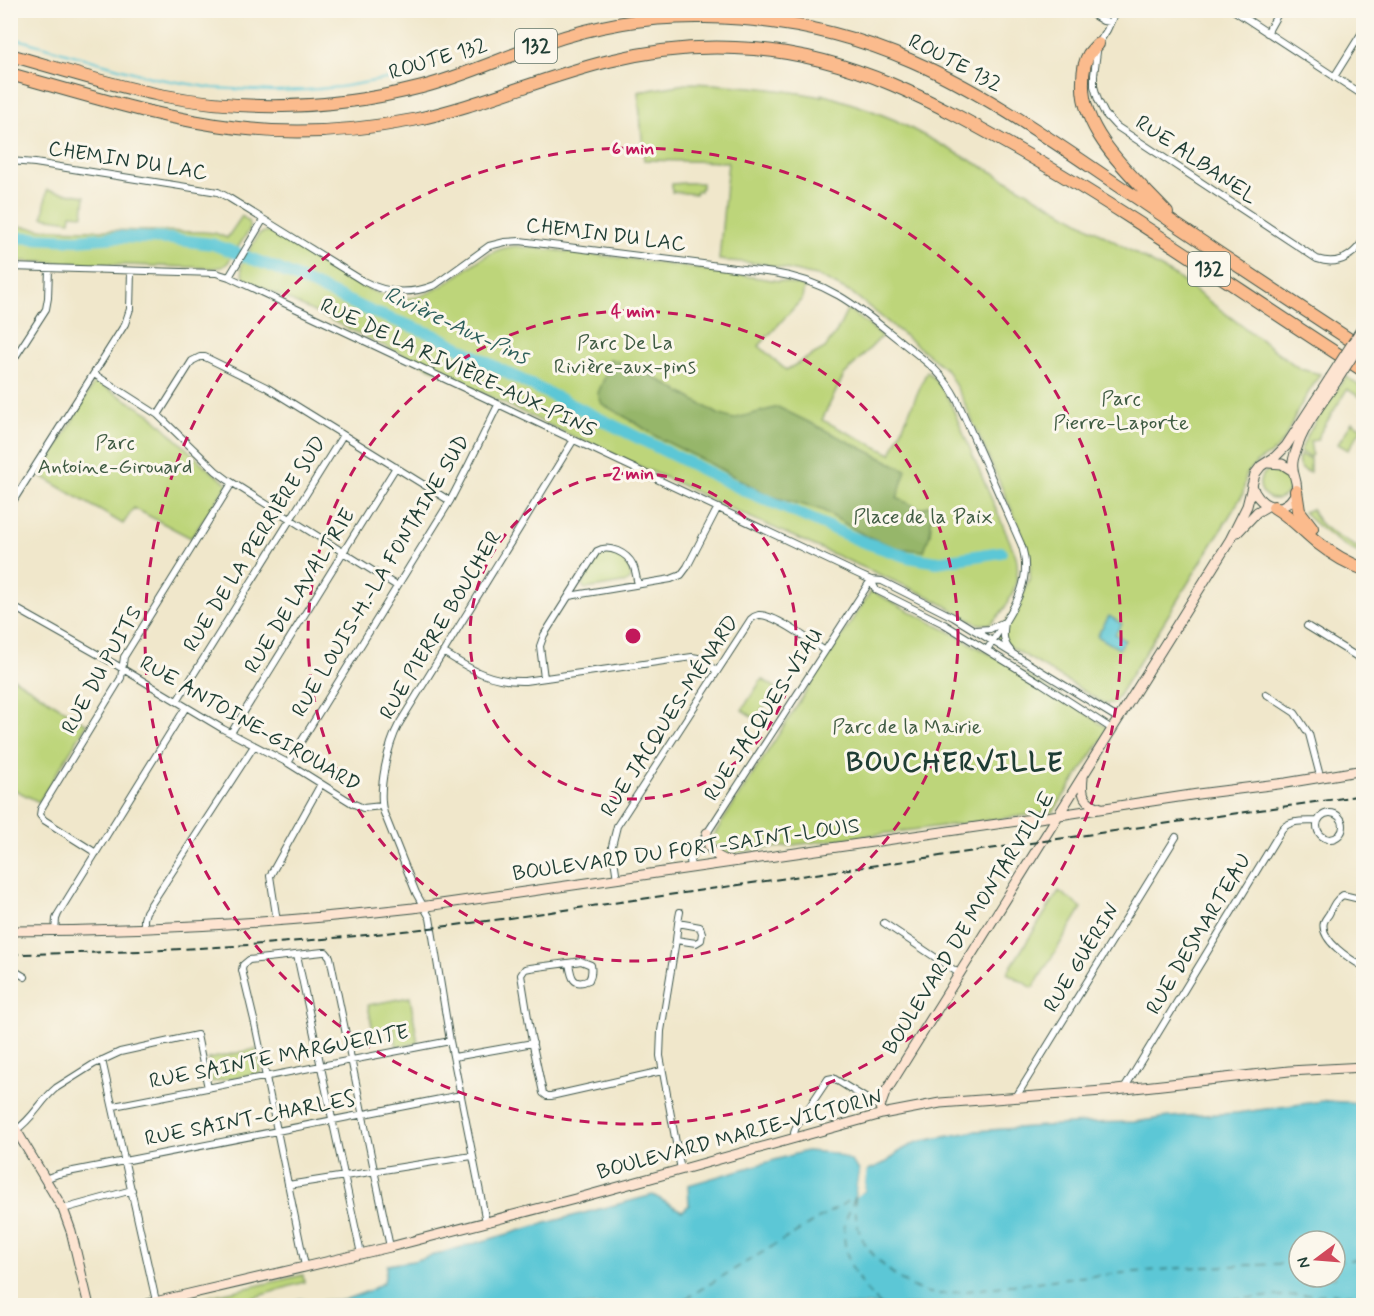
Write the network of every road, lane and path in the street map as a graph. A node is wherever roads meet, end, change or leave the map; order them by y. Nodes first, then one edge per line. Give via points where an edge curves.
1 (1085, 10) edge
2 (1116, 10) edge
3 (1233, 10) edge
4 (1280, 10) edge
5 (1110, 22) junction
6 (1364, 28) edge
7 (1267, 33) junction
8 (1098, 44) junction
9 (10, 55) edge
10 (10, 74) edge
11 (1334, 77) junction
12 (1364, 96) edge
13 (10, 161) edge
14 (263, 220) junction
15 (1181, 227) junction
16 (1364, 239) edge
17 (10, 267) edge
18 (49, 268) junction
19 (131, 271) junction
20 (229, 277) junction
21 (1364, 325) edge
22 (1364, 339) edge
23 (1328, 349) junction
24 (1364, 349) edge
25 (10, 365) edge
26 (1364, 371) edge
27 (94, 374) junction
28 (1364, 379) edge
29 (1333, 380) junction
30 (498, 405) junction
31 (158, 415) junction
32 (343, 435) junction
33 (573, 441) junction
34 (1267, 463) junction
35 (396, 467) junction
36 (1293, 471) junction
37 (1252, 482) junction
38 (232, 483) junction
39 (1296, 491) junction
40 (450, 501) junction
41 (10, 506) edge
42 (1272, 506) junction
43 (717, 508) junction
44 (290, 520) junction
45 (1230, 540) junction
46 (343, 552) junction
47 (1364, 560) edge
48 (1364, 569) edge
49 (872, 580) junction
50 (638, 584) junction
51 (397, 586) junction
52 (569, 596) junction
53 (10, 605) edge
54 (1006, 619) junction
55 (1307, 626) dead end
56 (975, 630) junction
57 (992, 641) junction
58 (987, 650) junction
59 (825, 651) junction
60 (443, 652) junction
61 (1014, 655) junction
62 (1364, 661) edge
63 (122, 669) junction
64 (717, 671) junction
65 (544, 678) junction
66 (1266, 694) dead end
67 (177, 701) junction
68 (186, 707) junction
69 (1119, 719) junction
70 (1112, 729) junction
71 (231, 733) junction
72 (254, 746) junction
73 (288, 763) junction
74 (1364, 770) edge
75 (1083, 776) junction
76 (1320, 776) junction
77 (321, 784) junction
78 (382, 806) junction
79 (1106, 809) junction
80 (1058, 816) junction
81 (1318, 821) junction
82 (707, 833) junction
83 (1176, 837) dead end
84 (96, 853) junction
85 (734, 862) junction
86 (691, 868) junction
87 (617, 879) junction
88 (1364, 900) edge
89 (423, 906) junction
90 (680, 912) dead end
91 (277, 921) junction
92 (678, 923) junction
93 (884, 923) dead end
94 (144, 929) junction
95 (10, 931) edge
96 (55, 931) junction
97 (676, 940) junction
98 (297, 955) junction
99 (569, 963) dead end
100 (1364, 967) edge
101 (10, 968) edge
102 (960, 974) junction
103 (25, 976) dead end
104 (450, 1041) junction
105 (533, 1043) junction
106 (454, 1057) junction
107 (102, 1060) junction
108 (351, 1061) junction
109 (321, 1066) junction
110 (1364, 1067) edge
111 (662, 1071) junction
112 (266, 1077) junction
113 (208, 1088) junction
114 (1124, 1089) junction
115 (461, 1095) junction
116 (1016, 1097) junction
117 (114, 1106) junction
118 (881, 1110) junction
119 (362, 1115) junction
120 (10, 1120) edge
121 (332, 1120) junction
122 (16, 1130) junction
123 (277, 1131) junction
124 (795, 1139) junction
125 (472, 1156) junction
126 (125, 1160) junction
127 (681, 1170) junction
128 (374, 1172) junction
129 (345, 1176) junction
130 (45, 1179) junction
131 (288, 1185) junction
132 (132, 1190) junction
133 (63, 1209) junction
134 (486, 1222) junction
135 (390, 1247) junction
136 (361, 1254) junction
137 (305, 1266) junction
138 (156, 1301) junction
139 (89, 1305) edge
140 (138, 1305) edge

1 - 5 street
2 - 5 street, RUE ALBANEL
3 - 7 street
4 - 7 street
5 - 8 street, RUE ALBANEL
6 - 11 street
7 - 11 street
8 - 15 highway via 1089,54 1082,84 1091,121 1110,151
8 - 16 street, RUE ALBANEL via 1096,94 1105,114 1120,129 1317,260 1343,260
9 - 15 highway, ROUTE 132 / 132 via 174,98 297,105 356,100 422,87 551,41 620,24 695,17 779,22 866,44 959,84
10 - 23 highway, 132 via 175,118 251,130 315,131 426,117 589,66 642,54 724,48 807,57 891,83 999,139 1119,210
11 - 12 street
13 - 14 street, CHEMIN DU LAC via 218,192
14 - 20 street
14 - 54 street, CHEMIN DU LAC via 383,290 409,292 427,288 489,246 520,240 782,274 838,294 933,367 950,387 1023,551 1023,585
15 - 24 highway, ROUTE 132 / 132
17 - 18 street, RUE DE LA RIVIÈRE-AUX-PINS
18 - 19 street, RUE DE LA RIVIÈRE-AUX-PINS
18 - 25 street via 46,309
19 - 20 street, RUE DE LA RIVIÈRE-AUX-PINS via 216,273
19 - 27 street via 129,315
20 - 30 street, RUE DE LA RIVIÈRE-AUX-PINS
21 - 29 street, BOULEVARD DE MONTARVILLE, bridge
22 - 29 street, BOULEVARD DE MONTARVILLE, bridge
23 - 26 highway, 132
23 - 28 highway
27 - 31 street
27 - 41 street
29 - 34 street, BOULEVARD DE MONTARVILLE via 1286,447
29 - 36 street, BOULEVARD DE MONTARVILLE via 1301,436
30 - 33 street, RUE DE LA RIVIÈRE-AUX-PINS
30 - 40 street, RUE LOUIS-H.-LA FONTAINE SUD
31 - 32 street via 192,361 205,357 266,387
31 - 38 street
32 - 35 street
32 - 44 street, RUE DE LA PERRIÈRE SUD
33 - 43 street, RUE DE LA RIVIÈRE-AUX-PINS
33 - 60 street, RUE PIERRE BOUCHER
34 - 36 street via 1276,462
34 - 37 street, BOULEVARD DE MONTARVILLE via 1256,471
35 - 40 street
35 - 46 street, RUE DE LAVALTRIE
36 - 39 street, BOULEVARD DE MONTARVILLE
37 - 42 street via 1258,498
37 - 45 street, BOULEVARD DE MONTARVILLE via 1247,506
38 - 44 street
38 - 63 street, RUE DU PUITS via 124,657
39 - 42 street, BOULEVARD DE MONTARVILLE via 1289,501
39 - 47 highway via 1299,511 1314,529 1335,546
40 - 51 street, RUE LOUIS-H.-LA FONTAINE SUD
42 - 45 street, BOULEVARD DE MONTARVILLE via 1254,515
42 - 48 highway via 1327,550
43 - 49 street, RUE DE LA RIVIÈRE-AUX-PINS
43 - 50 street via 681,575
44 - 46 street
44 - 67 street, RUE DE LA PERRIÈRE SUD
45 - 69 street, BOULEVARD DE MONTARVILLE
46 - 51 street
46 - 71 street, RUE DE LAVALTRIE
49 - 56 street, RUE DE LA RIVIÈRE-AUX-PINS via 882,581
49 - 58 street, RUE DE LA RIVIÈRE-AUX-PINS via 876,590
49 - 59 street, RUE JACQUES-VIAU
50 - 52 street
50 - 52 street via 628,558 611,548 602,548
51 - 73 street, RUE LOUIS-H.-LA FONTAINE SUD
52 - 65 street via 542,641
53 - 63 street, RUE ANTOINE-GIROUARD
54 - 56 street via 995,628
54 - 57 street, CHEMIN DU LAC
54 - 61 street via 1004,641
55 - 62 street
56 - 57 street, RUE DE LA RIVIÈRE-AUX-PINS
57 - 58 street, CHEMIN DU LAC
57 - 61 street, RUE DE LA RIVIÈRE-AUX-PINS
58 - 70 street, RUE DE LA RIVIÈRE-AUX-PINS
59 - 64 street, RUE JACQUES-MÉNARD via 767,616 755,616
59 - 82 street, RUE JACQUES-VIAU
60 - 65 street via 489,677 517,681
60 - 78 street, RUE PIERRE BOUCHER via 394,732 387,752
61 - 69 street, RUE DE LA RIVIÈRE-AUX-PINS
63 - 67 street, RUE ANTOINE-GIROUARD
63 - 84 street, RUE DU PUITS via 121,678 40,812 44,820
64 - 65 street via 692,657
64 - 87 street, RUE JACQUES-MÉNARD via 617,826 612,846
66 - 76 street via 1295,713 1309,735
67 - 68 street, RUE ANTOINE-GIROUARD
68 - 71 street, RUE ANTOINE-GIROUARD
68 - 84 street
69 - 70 street, BOULEVARD DE MONTARVILLE
70 - 75 street, BOULEVARD DE MONTARVILLE
71 - 72 street, RUE ANTOINE-GIROUARD
72 - 73 street, RUE ANTOINE-GIROUARD
72 - 94 street via 146,912
73 - 77 street, RUE ANTOINE-GIROUARD
74 - 76 street, BOULEVARD DU FORT-SAINT-LOUIS
75 - 79 street via 1085,799
75 - 80 street, BOULEVARD DE MONTARVILLE
76 - 79 street, BOULEVARD DU FORT-SAINT-LOUIS
77 - 78 street, RUE ANTOINE-GIROUARD via 357,806
77 - 91 street via 270,876
78 - 89 street, RUE PIERRE BOUCHER
79 - 80 street, BOULEVARD DU FORT-SAINT-LOUIS
80 - 85 street, BOULEVARD DU FORT-SAINT-LOUIS
80 - 102 street, BOULEVARD DE MONTARVILLE
81 - 81 street, RUE DESMARTEAU via 1319,833 1326,838 1338,836 1343,829 1336,814 1328,813
81 - 114 street, RUE DESMARTEAU via 1293,822 1282,829
82 - 85 street via 707,842 716,855
82 - 86 street, RUE JACQUES-VIAU via 690,860
83 - 116 street, RUE GUÉRIN
84 - 96 street via 58,914
85 - 86 street, BOULEVARD DU FORT-SAINT-LOUIS
86 - 87 street, BOULEVARD DU FORT-SAINT-LOUIS
87 - 89 street, BOULEVARD DU FORT-SAINT-LOUIS
88 - 100 street via 1343,895 1337,898 1323,930 1347,958
89 - 91 street, BOULEVARD DU FORT-SAINT-LOUIS
89 - 104 street, RUE PIERRE BOUCHER via 430,918
90 - 92 street
91 - 94 street, BOULEVARD DU FORT-SAINT-LOUIS
92 - 97 street
92 - 97 street via 700,927 702,933 699,942
93 - 102 street
94 - 96 street, BOULEVARD DU FORT-SAINT-LOUIS
95 - 96 street, BOULEVARD DU FORT-SAINT-LOUIS
97 - 111 street via 661,1030
98 - 108 street via 326,952 330,957
98 - 109 street
98 - 112 street via 249,960 243,965
99 - 105 street via 523,971 520,979
101 - 103 street
102 - 118 street, BOULEVARD DE MONTARVILLE via 885,1093
104 - 106 street, RUE PIERRE BOUCHER
104 - 108 street, RUE SAINTE MARGUERITE
105 - 106 street
105 - 111 street via 543,1093 547,1096
106 - 115 street, RUE PIERRE BOUCHER
107 - 113 street via 123,1051 197,1035
107 - 117 street
107 - 122 street via 50,1092
108 - 109 street, RUE SAINTE MARGUERITE
108 - 119 street
109 - 112 street, RUE SAINTE MARGUERITE
109 - 121 street
110 - 114 street, BOULEVARD MARIE-VICTORIN
111 - 127 street
112 - 113 street, RUE SAINTE MARGUERITE
112 - 123 street
113 - 117 street, RUE SAINTE MARGUERITE
114 - 116 street, BOULEVARD MARIE-VICTORIN
115 - 119 street, RUE SAINT-CHARLES
115 - 125 street, RUE PIERRE BOUCHER
116 - 118 street, BOULEVARD MARIE-VICTORIN
117 - 126 street
118 - 124 street, BOULEVARD MARIE-VICTORIN
118 - 124 street via 833,1078 828,1079 796,1127
119 - 121 street, RUE SAINT-CHARLES
119 - 128 street
120 - 122 street
121 - 123 street, RUE SAINT-CHARLES
121 - 129 street
122 - 130 street
123 - 126 street, RUE SAINT-CHARLES
123 - 131 street
124 - 127 street, BOULEVARD MARIE-VICTORIN
125 - 128 street
125 - 134 street, RUE PIERRE BOUCHER
126 - 130 street, RUE SAINT-CHARLES
126 - 132 street
127 - 134 street, BOULEVARD MARIE-VICTORIN
128 - 129 street
128 - 135 street
129 - 131 street
129 - 136 street
130 - 133 street
131 - 137 street
132 - 133 street
132 - 138 street
133 - 139 street
134 - 135 street, BOULEVARD MARIE-VICTORIN
135 - 136 street, BOULEVARD MARIE-VICTORIN
136 - 137 street, BOULEVARD MARIE-VICTORIN
137 - 138 street, BOULEVARD MARIE-VICTORIN
138 - 140 street, BOULEVARD MARIE-VICTORIN

